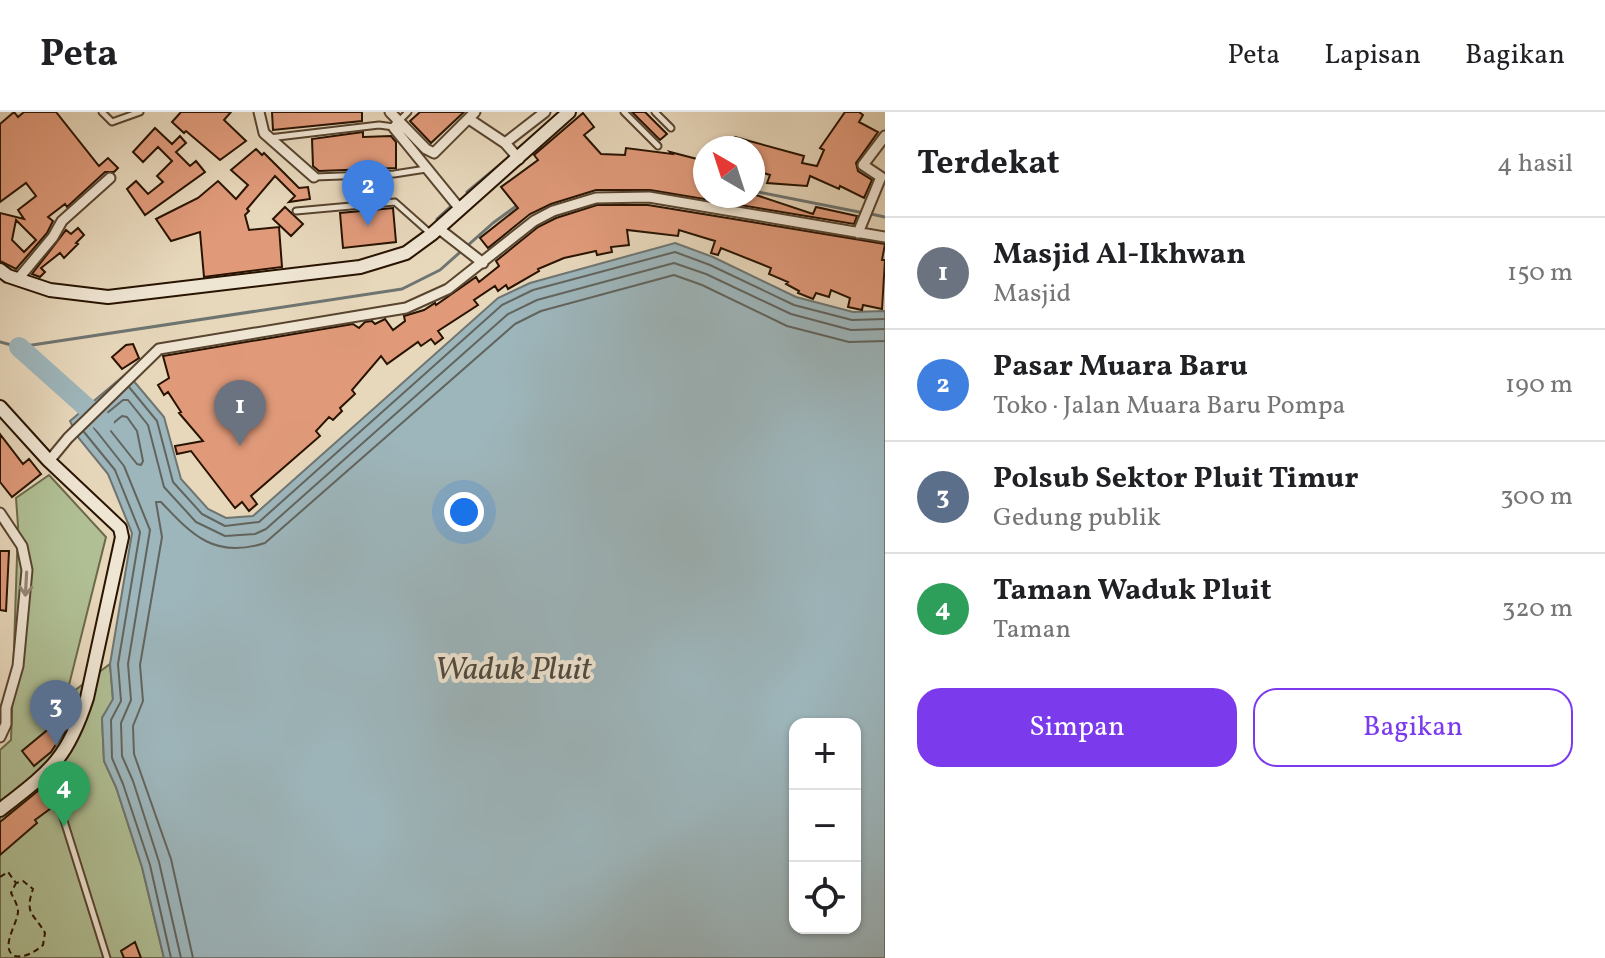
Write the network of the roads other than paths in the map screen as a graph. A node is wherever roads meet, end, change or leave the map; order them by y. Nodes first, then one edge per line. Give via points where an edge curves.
1 (102, 112) edge
2 (140, 112) edge
3 (259, 112) edge
4 (390, 112) edge
5 (408, 112) edge
6 (545, 112) edge
7 (569, 112) edge
8 (624, 112) edge
9 (655, 112) edge
10 (472, 115) edge
11 (397, 124) junction
12 (671, 128) dead end
13 (885, 136) edge
14 (268, 138) junction
15 (505, 143) junction
16 (658, 146) dead end
17 (517, 156) junction
18 (426, 169) junction
19 (314, 177) joint
20 (110, 178) dead end
21 (460, 209) junction
22 (296, 211) dead end
23 (435, 231) junction
24 (858, 233) junction
25 (885, 237) edge
26 (483, 263) junction
27 (0, 270) edge
28 (18, 279) junction
29 (0, 407) edge
30 (49, 461) junction
31 (0, 514) edge
32 (3, 710) edge
33 (3, 724) edge
34 (0, 736) edge
35 (49, 772) junction
36 (0, 810) edge
37 (107, 958) edge

1 - 2 lane via 112,122
3 - 14 street
4 - 11 street
5 - 11 lane
6 - 15 street
7 - 17 street
8 - 16 lane
9 - 12 lane
10 - 11 street via 434,153
10 - 15 street
11 - 14 lane
11 - 18 street
13 - 24 street via 863,165 881,177
14 - 19 street
15 - 17 street
17 - 21 street
18 - 19 lane
18 - 21 street
20 - 28 street via 62,221
21 - 23 street
22 - 23 lane via 395,202
23 - 26 street
23 - 28 street via 406,253 360,267 108,297 50,290
24 - 25 street
24 - 26 street via 649,197 596,198 534,221
26 - 30 street via 448,289 406,308 154,352
27 - 28 street
29 - 30 street
30 - 35 street via 120,528 122,537 87,698 69,744
31 -> 32 street via 22,546 27,570 18,666
32 - 33 street
33 - 34 street
35 - 36 street
35 - 37 lane

